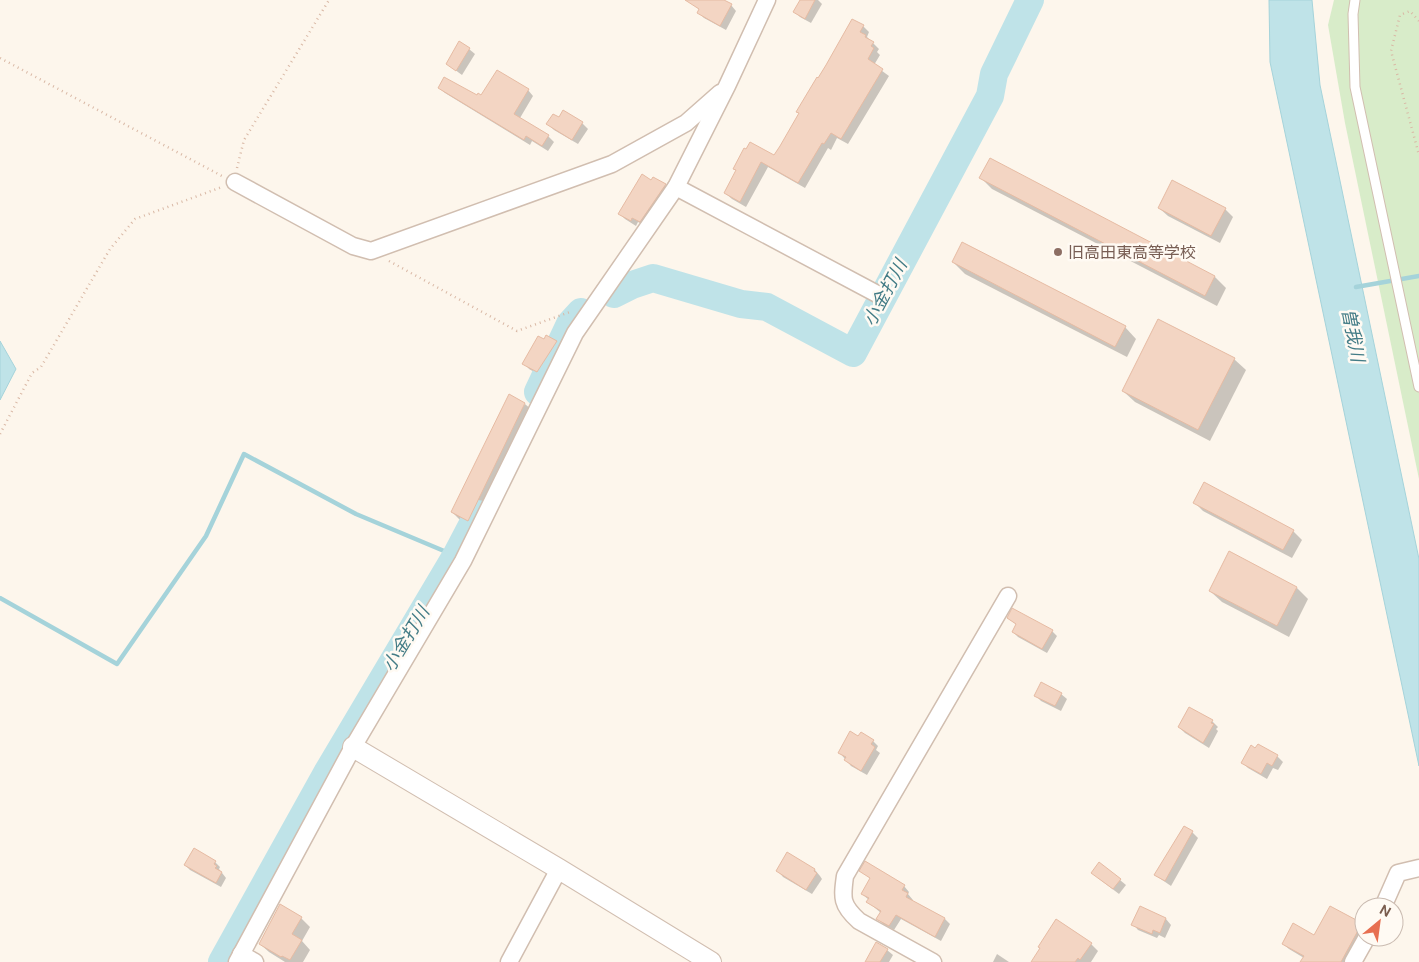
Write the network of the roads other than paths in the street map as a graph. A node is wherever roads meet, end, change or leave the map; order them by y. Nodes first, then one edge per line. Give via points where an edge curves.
1 (767, 0) edge
2 (1355, 0) edge
3 (727, 86) junction
4 (235, 182) road end
5 (676, 187) junction
6 (879, 295) dead end
7 (1419, 387) edge
8 (1008, 596) dead end
9 (352, 747) junction
10 (1418, 868) edge
11 (559, 869) junction
12 (1388, 897) edge
13 (1361, 947) edge
14 (244, 959) edge
15 (510, 962) edge
16 (711, 962) edge
17 (933, 962) edge
18 (1353, 962) edge

1 - 3 street
2 - 7 lane via 1355,86
3 - 4 street via 686,123 612,164 371,251 353,246
3 - 5 street
5 - 6 street
5 - 9 street via 575,333 463,561
8 - 17 street via 845,876 842,898 849,912 859,921
9 - 11 street
9 - 14 street
10 - 12 street via 1398,874
11 - 15 street
11 - 16 street
13 - 18 street

